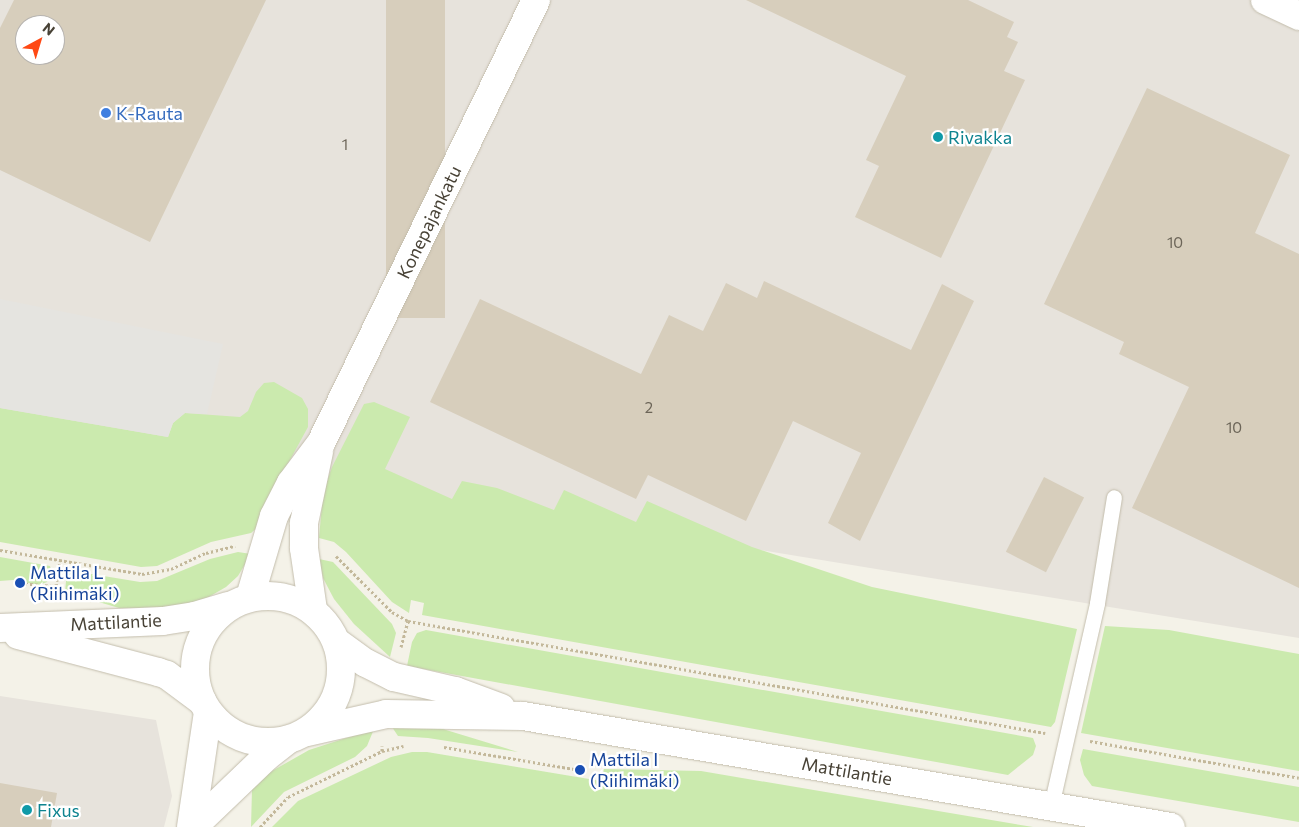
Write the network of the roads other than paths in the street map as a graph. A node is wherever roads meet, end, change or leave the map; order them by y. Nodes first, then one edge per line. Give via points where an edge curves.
1 (536, 0) edge
2 (1265, 0) edge
3 (1299, 16) edge
4 (321, 444) junction
5 (1114, 497) dead end
6 (240, 601) junction
7 (313, 610) junction
8 (0, 629) edge
9 (338, 643) junction
10 (205, 706) junction
11 (524, 716) junction
12 (298, 736) junction
13 (1051, 806) junction
14 (192, 827) edge
15 (1170, 827) edge

1 - 4 street, Konepajankatu
2 - 3 street
4 - 6 street, Konepajankatu via 291,483 274,516
4 - 7 street, Konepajankatu via 304,523 304,548
5 - 13 lane via 1097,603
6 - 7 street via 272,595 293,600
6 - 8 street, Mattilantie via 195,616 162,620
6 - 10 street via 213,620 201,638 195,658 195,680
7 - 9 street via 328,625
8 - 10 street, Mattilantie via 106,660 151,669 167,676
9 - 11 street, Mattilantie via 366,663 394,677 455,691
9 - 12 street via 341,683 334,703 322,719
10 - 12 street via 230,732 248,740 268,743
10 - 14 street
11 - 12 street, Mattilantie via 386,714 343,722
11 - 13 street, Mattilantie
12 - 14 street via 266,757
13 - 15 street, Mattilantie

